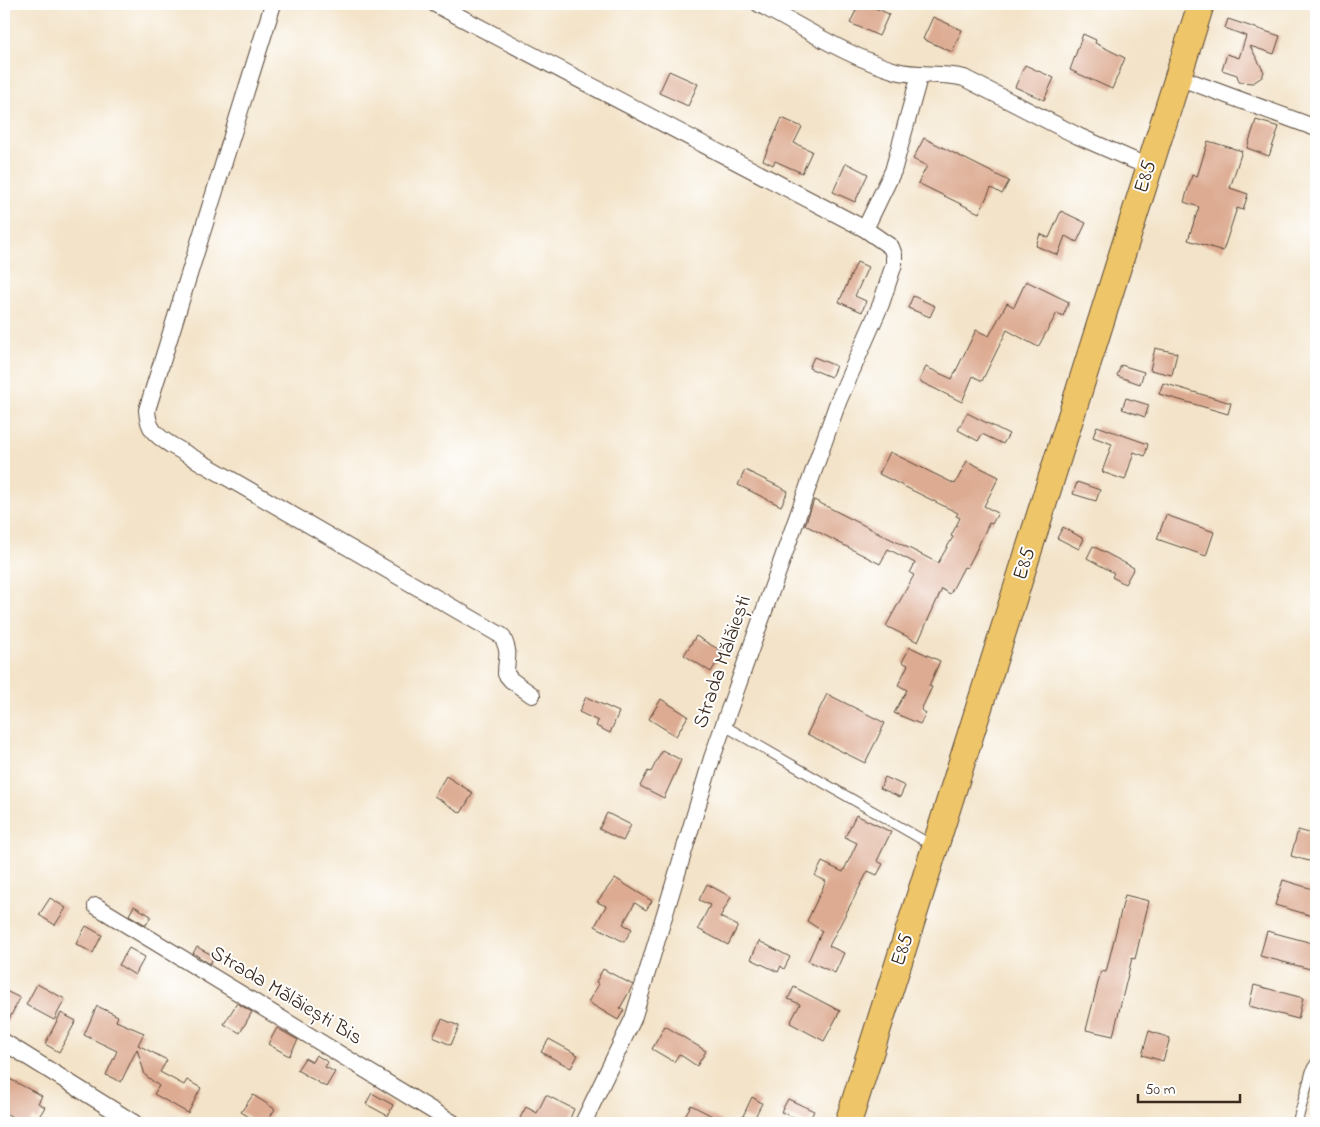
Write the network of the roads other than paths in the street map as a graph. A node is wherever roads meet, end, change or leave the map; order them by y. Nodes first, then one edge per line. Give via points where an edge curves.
1 (273, 4) edge
2 (435, 4) edge
3 (759, 4) edge
4 (1184, 4) edge
5 (1201, 4) edge
6 (920, 74) junction
7 (1178, 77) junction
8 (1316, 128) edge
9 (1136, 161) junction
10 (865, 229) junction
11 (532, 695) dead end
12 (723, 725) junction
13 (922, 840) junction
14 (96, 906) dead end
15 (4, 1042) edge
16 (1316, 1053) edge
17 (1314, 1065) edge
18 (134, 1123) edge
19 (453, 1123) edge
20 (583, 1123) edge
21 (833, 1123) edge
22 (848, 1123) edge
23 (1297, 1123) edge

1 - 11 street via 147,410 148,423 155,435 171,445 502,636 508,648 506,674
2 - 10 street, Strada Mălăiești
3 - 6 street via 854,55 897,71
4 - 9 main road, E85
5 - 7 main road, E85
6 - 9 street via 948,74 964,78 1078,136
6 - 10 street via 893,171
7 - 8 street
7 - 22 main road, E85
9 - 13 main road, E85
10 - 12 street, Strada Mălăiești via 891,247 894,264 881,304 838,402
12 - 13 lane
12 - 20 street, Strada Mălăiești via 633,1019
13 - 21 main road, E85
14 - 19 street, Strada Mălăiești Bis
15 - 18 street
16 - 17 lane
17 - 23 lane

